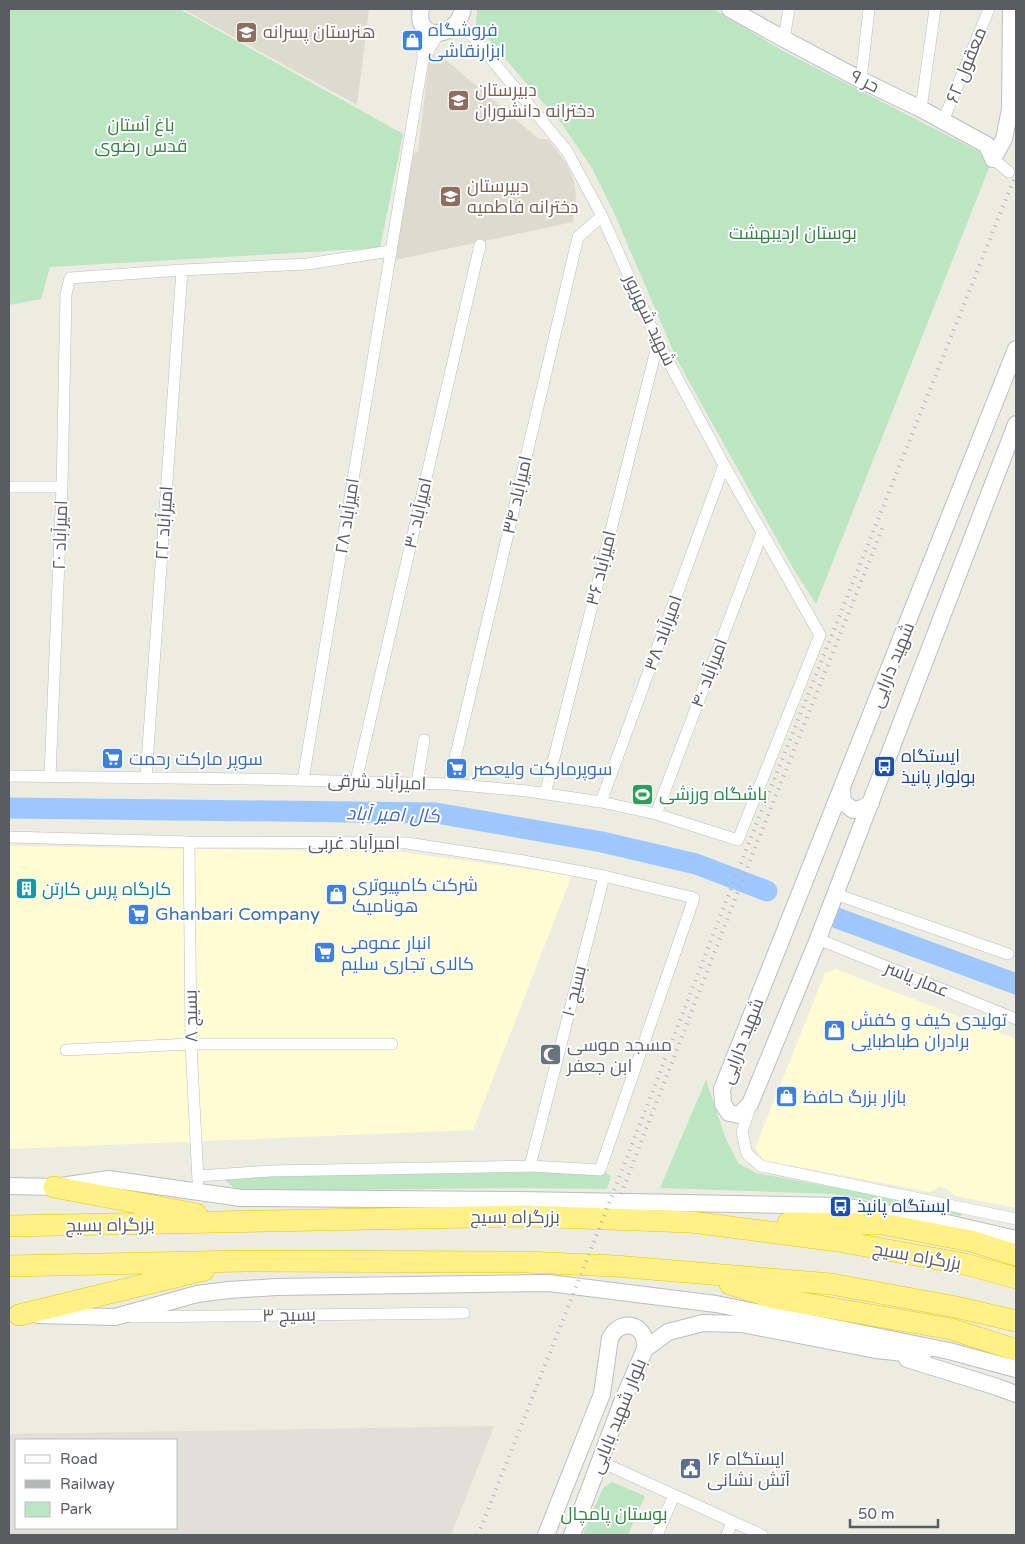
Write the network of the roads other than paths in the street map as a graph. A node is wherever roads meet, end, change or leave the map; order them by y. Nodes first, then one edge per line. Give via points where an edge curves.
1 (410, 9) edge
2 (730, 9) edge
3 (789, 9) edge
4 (869, 9) edge
5 (935, 9) edge
6 (989, 9) edge
7 (1011, 9) edge
8 (461, 14) edge
9 (421, 16) edge
10 (439, 33) junction
11 (784, 39) junction
12 (423, 59) junction
13 (861, 80) junction
14 (921, 109) junction
15 (943, 120) junction
16 (993, 160) junction
17 (1009, 172) dead end
18 (602, 216) junction
19 (480, 245) dead end
20 (390, 251) junction
21 (182, 270) junction
22 (658, 342) junction
23 (1016, 349) edge
24 (1016, 424) edge
25 (724, 465) junction
26 (9, 487) edge
27 (62, 487) junction
28 (762, 533) junction
29 (424, 740) dead end
30 (9, 776) edge
31 (50, 776) junction
32 (146, 777) junction
33 (304, 780) junction
34 (356, 781) junction
35 (417, 783) junction
36 (448, 784) junction
37 (842, 792) junction
38 (545, 794) junction
39 (602, 802) junction
40 (871, 803) junction
41 (656, 814) junction
42 (9, 837) edge
43 (738, 840) joint
44 (188, 842) junction
45 (604, 876) junction
46 (835, 894) junction
47 (818, 939) junction
48 (1008, 954) dead end
49 (1016, 1019) edge
50 (191, 1044) junction
51 (392, 1044) dead end
52 (66, 1050) dead end
53 (750, 1104) junction
54 (530, 1166) junction
55 (199, 1183) junction
56 (9, 1186) edge
57 (54, 1187) junction
58 (1016, 1218) edge
59 (238, 1222) junction
60 (691, 1222) junction
61 (9, 1226) edge
62 (1016, 1238) edge
63 (1016, 1255) edge
64 (243, 1261) junction
65 (9, 1266) edge
66 (687, 1271) junction
67 (1016, 1278) edge
68 (464, 1313) dead end
69 (14, 1315) edge
70 (115, 1317) junction
71 (1016, 1321) edge
72 (645, 1349) junction
73 (876, 1350) junction
74 (1016, 1350) edge
75 (997, 1364) junction
76 (1016, 1369) edge
77 (1016, 1379) edge
78 (1016, 1394) edge
79 (599, 1461) junction
80 (674, 1495) junction
81 (732, 1522) junction
82 (546, 1535) edge
83 (572, 1535) edge
84 (657, 1535) edge
85 (727, 1535) edge
86 (762, 1535) edge

1 - 9 street
2 - 11 street, حر ۹
3 - 11 street
4 - 13 street
5 - 14 street
6 - 15 street, معقول ۶۲
7 - 16 street via 1010,109 1004,140
8 - 10 street via 451,29
8 - 18 street, شهید شهریور via 567,151
9 - 10 street via 425,29
9 - 12 street
10 - 12 street
11 - 13 street, حر ۹
12 - 20 street, امیرآباد ۲۸
13 - 14 street, حر ۹
14 - 15 street, حر ۹
15 - 16 street, حر ۹ via 987,145
16 - 17 street
18 - 22 street, شهید شهریور
18 - 36 street, امیرآباد ۳۴ via 578,238
19 - 34 street, امیرآباد ۳۰
20 - 21 street via 307,264
20 - 33 street, امیرآباد ۲۸
21 - 27 street, امیرآباد ۲۰ via 70,278 66,294
21 - 32 street, امیرآباد ۲۲
22 - 25 street, شهید شهریور
22 - 38 street, امیرآباد ۳۶
23 - 37 street, شهید دارایی
24 - 40 street, شهید دارایی
25 - 28 street, شهید شهریور
25 - 39 street, امیرآباد ۳۸
26 - 27 street
27 - 31 street, امیرآباد ۲۰
28 - 41 street, امیرآباد ۴۰
28 - 43 street, شهید شهریور via 820,635
29 - 35 street
30 - 31 street, امیرآباد شرقی
31 - 32 street, امیرآباد شرقی
32 - 33 street, امیرآباد شرقی
33 - 34 street, امیرآباد شرقی
34 - 35 street, امیرآباد شرقی
35 - 36 street, امیرآباد شرقی
36 - 38 street, امیرآباد شرقی
37 - 40 street via 843,802 853,810
37 - 53 street, شهید دارایی via 722,1089 723,1104 729,1113 739,1115
38 - 39 street, امیرآباد شرقی
39 - 41 street, امیرآباد شرقی
40 - 46 street, شهید دارایی
41 - 43 street, امیرآباد شرقی
42 - 44 street, امیرآباد غربی
44 - 45 street, امیرآباد غربی via 407,843
44 - 50 street, بسیج ۸
45 - 54 street, بسیج ۱۰
45 - 54 street, امیرآباد غربی via 694,898 600,1170
46 - 47 street, شهید دارایی
46 - 48 street
47 - 49 street, عمار یاسر
47 - 53 street, شهید دارایی
50 - 51 street
50 - 52 street
50 - 55 street, بسیج ۸
53 - 58 street via 742,1132 747,1154 761,1166
54 - 55 street via 270,1171
55 - 57 street via 110,1179
55 - 62 street via 241,1198 841,1206
56 - 57 street
57 - 59 highway
59 - 60 highway, بزرگراه بسیج via 525,1216
59 - 61 highway, بزرگراه بسیج
60 - 63 highway via 882,1224 971,1241
60 - 67 highway, بزرگراه بسیج via 838,1241 965,1264
64 - 65 highway
64 - 66 highway via 526,1262
64 - 69 highway
66 - 71 highway via 831,1284
66 - 74 highway via 774,1298 951,1330
68 - 70 street, بسیج ۳
69 - 70 street
70 - 75 street via 197,1294 229,1290 549,1283 716,1304 949,1351
72 - 73 street via 668,1332 703,1323 742,1324
72 - 79 street, بلوار شهید بابایی
72 - 82 street, بلوار شهید بابایی via 644,1335 633,1326 619,1327 610,1338 602,1394
73 - 75 street
73 - 78 street
75 - 76 street
75 - 77 street
79 - 80 street
79 - 83 street, بلوار شهید بابایی
80 - 81 street
80 - 84 street
81 - 85 street
81 - 86 street

